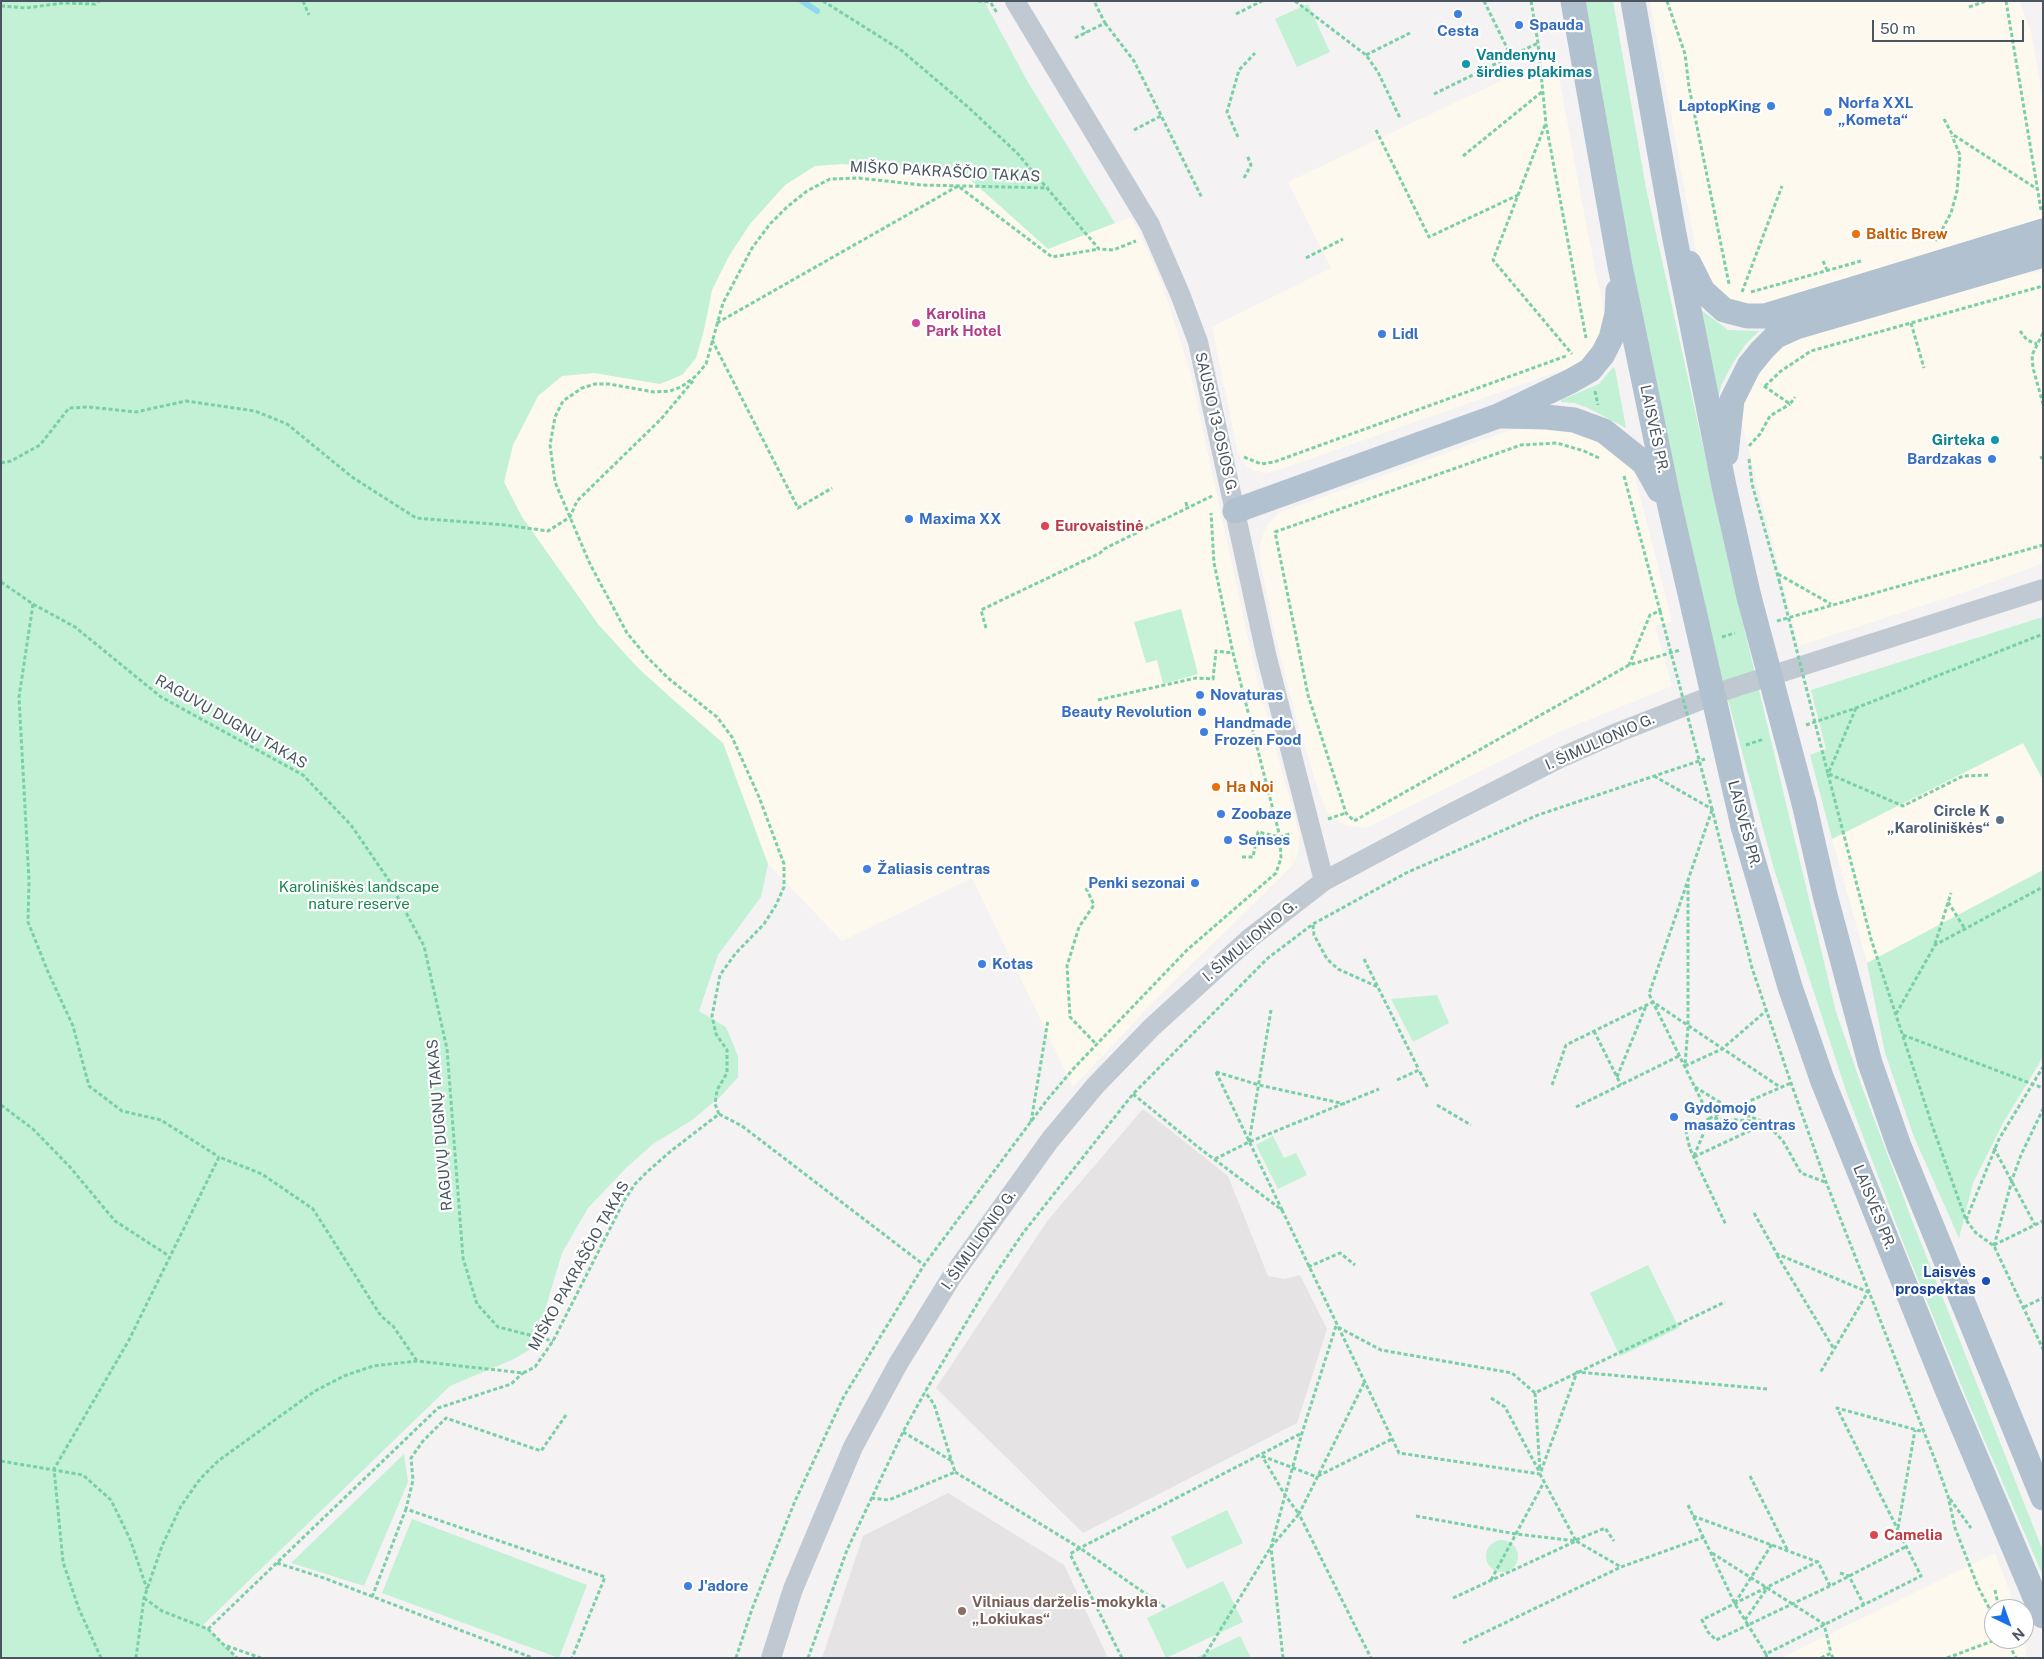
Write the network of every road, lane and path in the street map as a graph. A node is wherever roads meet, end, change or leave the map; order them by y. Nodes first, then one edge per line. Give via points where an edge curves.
1 (99, 1) edge
2 (303, 1) edge
3 (823, 1) edge
4 (978, 1) edge
5 (1016, 1) edge
6 (1094, 1) edge
7 (1262, 1) edge
8 (1296, 1) edge
9 (1484, 1) edge
10 (1531, 1) edge
11 (1573, 1) edge
12 (1633, 1) edge
13 (1667, 1) edge
14 (1986, 1) edge
15 (2006, 1) edge
16 (992, 2) edge
17 (1, 6) edge
18 (1969, 7) dead end
19 (1236, 14) dead end
20 (309, 15) dead end
21 (1001, 19) dead end
22 (1105, 23) junction
23 (1082, 26) dead end
24 (1086, 33) junction
25 (1410, 33) dead end
26 (1075, 38) dead end
27 (1538, 43) junction
28 (1255, 53) dead end
29 (1366, 55) junction
30 (1512, 56) junction
31 (1543, 91) junction
32 (1434, 94) dead end
33 (1735, 102) dead end
34 (1740, 111) dead end
35 (1161, 116) junction
36 (1400, 118) dead end
37 (1944, 119) dead end
38 (1546, 124) junction
39 (1134, 130) dead end
40 (1376, 130) dead end
41 (1952, 134) junction
42 (1238, 137) dead end
43 (1247, 155) dead end
44 (1463, 156) dead end
45 (1244, 178) dead end
46 (958, 186) junction
47 (1782, 186) dead end
48 (1049, 188) junction
49 (2038, 189) junction
50 (1518, 195) junction
51 (1202, 198) dead end
52 (2042, 222) edge
53 (1132, 232) dead end
54 (1674, 234) junction
55 (1342, 239) dead end
56 (1944, 239) dead end
57 (1138, 240) junction
58 (1142, 248) dead end
59 (1099, 249) junction
60 (2043, 255) edge
61 (1306, 258) dead end
62 (1863, 260) dead end
63 (1823, 261) dead end
64 (1620, 266) junction
65 (1827, 270) junction
66 (2043, 286) edge
67 (1729, 288) dead end
68 (716, 323) junction
69 (1911, 323) junction
70 (2020, 331) dead end
71 (2043, 333) edge
72 (712, 339) junction
73 (2038, 344) junction
74 (1582, 358) junction
75 (1924, 368) dead end
76 (696, 376) junction
77 (1765, 386) junction
78 (1760, 392) dead end
79 (1795, 397) dead end
80 (1790, 404) junction
81 (2043, 404) edge
82 (1498, 416) junction
83 (1746, 440) dead end
84 (1244, 457) dead end
85 (1748, 457) dead end
86 (1606, 460) dead end
87 (1, 463) edge
88 (1618, 470) dead end
89 (1211, 486) dead end
90 (1724, 486) junction
91 (832, 488) dead end
92 (1212, 496) junction
93 (1186, 502) dead end
94 (1670, 507) junction
95 (1187, 508) junction
96 (1235, 511) junction
97 (570, 517) junction
98 (2043, 545) edge
99 (1777, 574) junction
100 (1, 582) edge
101 (2043, 588) edge
102 (33, 604) junction
103 (1832, 605) junction
104 (1660, 611) junction
105 (1768, 624) dead end
106 (986, 628) dead end
107 (1740, 632) dead end
108 (2043, 634) edge
109 (1721, 638) dead end
110 (1684, 648) dead end
111 (1233, 653) junction
112 (1629, 665) junction
113 (1098, 700) dead end
114 (1856, 708) junction
115 (1801, 727) dead end
116 (1773, 736) dead end
117 (1745, 745) dead end
118 (1708, 758) dead end
119 (1828, 774) junction
120 (1988, 775) dead end
121 (1653, 776) junction
122 (1712, 809) junction
123 (1280, 837) junction
124 (1242, 857) dead end
125 (1324, 881) junction
126 (1688, 881) junction
127 (2043, 887) edge
128 (1086, 888) dead end
129 (1951, 893) dead end
130 (1948, 902) junction
131 (1313, 924) junction
132 (1965, 929) junction
133 (1935, 945) junction
134 (1364, 959) dead end
135 (1378, 987) junction
136 (1653, 1002) junction
137 (1646, 1005) junction
138 (1271, 1010) dead end
139 (1766, 1011) junction
140 (1896, 1014) junction
141 (1048, 1020) dead end
142 (1688, 1026) junction
143 (1594, 1031) junction
144 (1902, 1035) junction
145 (1722, 1049) junction
146 (1679, 1056) junction
147 (1685, 1066) junction
148 (2043, 1067) edge
149 (1419, 1070) junction
150 (1617, 1076) junction
151 (1397, 1080) dead end
152 (1791, 1083) junction
153 (2032, 1084) junction
154 (1259, 1085) junction
155 (1552, 1085) dead end
156 (1621, 1085) junction
157 (1694, 1086) junction
158 (1428, 1088) dead end
159 (1780, 1088) junction
160 (2043, 1088) edge
161 (1379, 1089) dead end
162 (1132, 1094) junction
163 (1346, 1104) junction
164 (1, 1105) edge
165 (1437, 1105) dead end
166 (1576, 1107) dead end
167 (1730, 1109) junction
168 (2043, 1109) edge
169 (719, 1114) junction
170 (1710, 1118) junction
171 (1031, 1122) dead end
172 (1766, 1122) junction
173 (1470, 1125) dead end
174 (1249, 1142) junction
175 (1994, 1148) junction
176 (218, 1157) junction
177 (1694, 1157) junction
178 (1215, 1159) junction
179 (2012, 1180) junction
180 (1826, 1182) junction
181 (1282, 1210) junction
182 (1754, 1213) dead end
183 (1966, 1220) junction
184 (2043, 1221) edge
185 (2035, 1225) junction
186 (1726, 1226) dead end
187 (1994, 1246) junction
188 (1777, 1254) junction
189 (169, 1256) junction
190 (924, 1265) dead end
191 (1356, 1265) dead end
192 (1308, 1267) junction
193 (1868, 1292) junction
194 (2043, 1298) edge
195 (1725, 1302) dead end
196 (2024, 1307) junction
197 (1336, 1326) junction
198 (553, 1340) junction
199 (1834, 1349) junction
200 (2043, 1349) edge
201 (418, 1361) junction
202 (1577, 1372) junction
203 (523, 1373) junction
204 (1820, 1373) dead end
205 (1364, 1382) junction
206 (1767, 1389) dead end
207 (925, 1392) junction
208 (1535, 1393) junction
209 (1491, 1398) dead end
210 (566, 1415) dead end
211 (1915, 1430) junction
212 (903, 1432) junction
213 (1924, 1432) junction
214 (1302, 1434) junction
215 (1392, 1438) junction
216 (1262, 1456) junction
217 (1, 1461) edge
218 (952, 1461) junction
219 (1293, 1466) junction
220 (54, 1469) junction
221 (955, 1472) junction
222 (1540, 1474) junction
223 (1750, 1476) dead end
224 (1317, 1477) junction
225 (1544, 1482) junction
226 (1285, 1495) junction
227 (1948, 1496) junction
228 (871, 1498) junction
229 (2043, 1498) edge
230 (795, 1501) dead end
231 (1688, 1506) dead end
232 (406, 1510) junction
233 (1299, 1514) junction
234 (1416, 1516) dead end
235 (1693, 1516) junction
236 (1971, 1528) dead end
237 (1898, 1529) junction
238 (1516, 1534) junction
239 (1704, 1537) junction
240 (1576, 1541) junction
241 (1614, 1541) dead end
242 (1772, 1544) junction
243 (1907, 1546) junction
244 (1271, 1547) junction
245 (1080, 1548) junction
246 (1788, 1551) junction
247 (1711, 1552) junction
248 (1818, 1562) junction
249 (277, 1563) junction
250 (1621, 1567) junction
251 (1840, 1573) dead end
252 (1849, 1576) junction
253 (1752, 1578) junction
254 (1490, 1581) junction
255 (1830, 1586) junction
256 (1768, 1587) junction
257 (148, 1590) junction
258 (1995, 1590) dead end
259 (372, 1597) junction
260 (144, 1598) junction
261 (1453, 1598) dead end
262 (1984, 1599) edge
263 (1997, 1599) edge
264 (1793, 1603) junction
265 (1735, 1604) junction
266 (1864, 1605) junction
267 (1166, 1608) dead end
268 (2042, 1615) edge
269 (1745, 1620) junction
270 (1824, 1624) junction
271 (1748, 1625) junction
272 (208, 1629) junction
273 (1463, 1643) dead end
274 (1984, 1644) edge
275 (224, 1645) junction
276 (1831, 1653) junction
277 (1766, 1656) edge
278 (102, 1658) edge
279 (136, 1658) edge
280 (237, 1658) edge
281 (261, 1658) edge
282 (533, 1658) edge
283 (572, 1658) edge
284 (736, 1658) edge
285 (771, 1658) edge
286 (808, 1658) edge
287 (1122, 1658) edge
288 (1203, 1658) edge
289 (1284, 1658) edge
290 (1370, 1658) edge
291 (1821, 1658) edge
292 (1833, 1658) edge
293 (1947, 1658) edge

1 - 17 path via 95,4 63,3 26,8
2 - 20 path
3 - 48 path via 901,50 968,107
4 - 16 path
5 - 96 street, SAUSIO 13-OSIOS G. via 1123,177 1164,254 1198,342
6 - 22 path
7 - 19 path
8 - 29 path
9 - 30 path
10 - 27 path
11 - 64 main road, LAISVĖS PR.
12 - 54 main road
13 - 67 path via 1685,54
14 - 18 path
15 - 49 path
16 - 21 path
22 - 24 path
22 - 35 path via 1134,61
23 - 24 path
24 - 26 path
25 - 29 path
27 - 30 path
27 - 31 path
28 - 42 path via 1239,70 1227,112
29 - 36 path
30 - 32 path
31 - 38 path
31 - 44 path
33 - 34 path
35 - 39 path
35 - 51 path
37 - 41 path
38 - 50 path
38 - 74 path via 1586,343
40 - 50 path via 1429,237
41 - 49 path
41 - 56 path via 1960,155 1957,191 1951,213 1935,242
43 - 45 path via 1251,165
46 - 48 path, MIŠKO PAKRAŠČIO TAKAS
46 - 59 path via 1052,257
46 - 68 path
46 - 68 path, MIŠKO PAKRAŠČIO TAKAS via 859,178 830,179 808,191 770,224 752,248
47 - 65 path via 1740,295
48 - 59 path
49 - 52 path
50 - 74 path via 1493,260
52 - 54 main road via 1765,316 1733,313 1716,304 1703,291
53 - 57 path
54 - 90 main road
55 - 61 path
57 - 58 path
57 - 59 path via 1113,250
60 - 90 main road via 1796,327 1776,336 1749,366 1732,400
62 - 65 path
63 - 65 path
64 - 74 main road via 1617,314 1611,338 1603,354
64 - 94 main road, LAISVĖS PR.
66 - 69 path
68 - 72 path, MIŠKO PAKRAŠČIO TAKAS
69 - 75 path
69 - 77 path via 1811,351
70 - 73 path via 2027,340
71 - 73 path
72 - 76 path, MIŠKO PAKRAŠČIO TAKAS via 706,364
72 - 91 path via 798,508
73 - 81 path via 2032,355 2033,368
74 - 82 main road via 1571,381
74 - 84 path via 1274,462 1261,464
76 - 97 path via 661,419 577,501
76 - 97 path, MIŠKO PAKRAŠČIO TAKAS via 670,391 594,384 564,400 555,417 550,445 554,482
77 - 78 path
77 - 80 path
79 - 80 path
80 - 83 path via 1770,416 1747,448
82 - 94 main road via 1546,416 1574,420 1604,431 1644,463
82 - 96 main road
85 - 99 path via 1752,484
86 - 112 path via 1557,443 1521,445 1275,532 1308,696 1346,813 1354,821
87 - 97 path via 40,445 69,408 136,412 186,401 255,411 287,424 352,476 416,518 548,531
88 - 104 path via 1624,476
89 - 92 path
90 - 229 main road, bridge via 1748,596 1870,1062 1899,1146
92 - 95 path
92 - 111 path via 1214,563
93 - 95 path
94 - 268 main road, LAISVĖS PR., bridge via 1743,826 1790,987 1822,1079
95 - 106 path via 1104,549 1100,554 981,610
96 - 125 street, SAUSIO 13-OSIOS G. via 1266,654
97 - 169 path, MIŠKO PAKRAŠČIO TAKAS via 590,564 627,633 668,678 717,717 732,737 784,864 784,887 776,905 720,975 712,1016 716,1034 727,1050 727,1073 717,1090 715,1104
98 - 103 path
99 - 103 path
99 - 119 path, bridge
100 - 102 path, RAGUVŲ DUGNŲ TAKAS
101 - 125 street, I. ŠIMULIONIO G. via 1729,689 1619,732 1452,812
102 - 176 path via 19,697 29,881 28,922 73,1026 88,1086 122,1111 161,1120
102 - 198 path, RAGUVŲ DUGNŲ TAKAS via 75,628 161,697 303,775 351,825 388,879 424,946 447,1049 463,1258 476,1304 498,1327
103 - 105 path
104 - 112 path via 1650,615
104 - 122 path, bridge
107 - 109 path
108 - 114 path
110 - 112 path
111 - 113 path via 1216,652 1213,679 1196,678
111 - 123 path
114 - 115 path
114 - 119 path
116 - 117 path
118 - 121 path
119 - 120 path via 1903,806 1963,776
119 - 140 path via 1871,939
121 - 122 path
121 - 131 path via 1538,815 1406,873
122 - 126 path
122 - 139 path
123 - 124 path via 1258,832 1253,857
123 - 128 path via 1276,873 1188,950 1096,1044 1070,1018 1067,975 1079,927 1094,905
125 - 285 street, I. ŠIMULIONIO G. via 1250,938 1152,1027 1089,1093 1050,1140 951,1278 898,1364 853,1447 793,1589
126 - 136 path via 1649,994
126 - 142 path
127 - 132 path
129 - 130 path
130 - 132 path
130 - 133 path
131 - 135 path via 1314,935 1338,970
131 - 162 path via 1268,958
132 - 133 path
133 - 140 path
134 - 135 path
135 - 149 path
136 - 137 path
136 - 142 path
136 - 146 path
137 - 143 path
137 - 150 path
138 - 154 path
139 - 145 path
139 - 152 path
140 - 144 path
141 - 171 path
142 - 145 path
142 - 147 path
143 - 150 path
143 - 155 path via 1566,1045
144 - 153 path
144 - 183 path
145 - 147 path
145 - 159 path
146 - 147 path
146 - 156 path
147 - 157 path
148 - 153 path
149 - 151 path
149 - 158 path
150 - 156 path
152 - 159 path
152 - 180 path
153 - 160 path
153 - 175 path
154 - 163 path
154 - 174 path
154 - 174 path via 1216,1072
156 - 166 path
157 - 167 path
157 - 170 path
159 - 167 path
161 - 163 path
162 - 178 path
162 - 207 path via 1023,1233
163 - 174 path
164 - 189 path via 33,1129 115,1221
165 - 173 path
167 - 170 path
167 - 172 path
168 - 179 path
169 - 190 path via 742,1126
169 - 198 path, MIŠKO PAKRAŠČIO TAKAS via 635,1184
170 - 172 path
170 - 177 path
170 - 177 path via 1686,1132
172 - 177 path
172 - 180 path via 1783,1141 1801,1172
174 - 178 path
174 - 181 path
175 - 179 path
175 - 183 path
176 - 189 path
176 - 201 path via 262,1174 313,1209 381,1316 393,1326
177 - 186 path
178 - 181 path
179 - 185 path
179 - 187 path
180 - 193 path
181 - 192 path
182 - 188 path
183 - 187 path via 1976,1233
184 - 185 path
185 - 187 path
187 - 196 path
188 - 193 path
188 - 199 path
189 - 220 path via 129,1340
191 - 192 path via 1340,1253
192 - 197 path
193 - 199 path
193 - 213 path
194 - 196 path
195 - 202 path
196 - 200 path
197 - 205 path
197 - 208 path via 1381,1350 1512,1373
197 - 214 path
198 - 203 path, MIŠKO PAKRAŠČIO TAKAS via 535,1367
199 - 204 path
201 - 203 path
201 - 257 path via 373,1366 344,1376 315,1391 218,1461 200,1478 181,1506 162,1546
202 - 206 path
202 - 208 path
202 - 222 path
203 - 249 path, MIŠKO PAKRAŠČIO TAKAS via 511,1384 438,1408
205 - 215 path
205 - 224 path
207 - 212 path
207 - 218 path via 934,1404
208 - 222 path
209 - 222 path via 1505,1407
210 - 232 path via 541,1451 446,1418 411,1458 413,1480
211 - 213 path
211 - 237 path
211 - 237 path via 1837,1408
212 - 218 path
212 - 228 path
213 - 227 path
214 - 216 path
214 - 219 path
215 - 222 path via 1399,1452
215 - 224 path
216 - 219 path
216 - 226 path
216 - 245 path
217 - 220 path
218 - 221 path
219 - 224 path
219 - 226 path
220 - 257 path via 83,1476 111,1500 130,1539
220 - 278 path via 63,1562 79,1609
221 - 228 path via 889,1500
221 - 245 path
222 - 225 path
223 - 246 path
224 - 233 path
225 - 238 path
225 - 240 path
226 - 233 path
226 - 244 path
227 - 236 path
227 - 262 path via 1955,1528
228 - 286 path via 847,1550
230 - 284 path
231 - 235 path
232 - 259 path
232 - 283 path via 605,1577
233 - 244 path
233 - 290 path
234 - 238 path
235 - 239 path
235 - 242 path
237 - 243 path
238 - 240 path
238 - 254 path
239 - 247 path
239 - 250 path
240 - 241 path via 1605,1528
240 - 250 path
240 - 254 path
242 - 246 path
242 - 253 path
243 - 252 path
243 - 266 path via 1921,1576
244 - 288 path
244 - 289 path
245 - 267 path
245 - 287 path via 1070,1554
246 - 248 path
247 - 253 path
247 - 265 path
248 - 255 path
248 - 256 path
249 - 259 path
249 - 272 path, MIŠKO PAKRAŠČIO TAKAS
250 - 273 path
251 - 252 path
252 - 255 path
252 - 266 path
253 - 256 path
253 - 265 path
254 - 261 path
255 - 264 path
256 - 264 path
256 - 265 path
256 - 269 path
257 - 260 path
258 - 263 path
259 - 282 path
260 - 272 path via 162,1611
260 - 279 path
264 - 270 path
264 - 271 path
265 - 269 path
265 - 271 path via 1702,1620 1708,1632 1716,1640
266 - 270 path
269 - 271 path
270 - 276 path
270 - 277 path
271 - 277 path
272 - 275 path
274 - 293 path
275 - 280 path
275 - 281 path
276 - 291 path
276 - 292 path

